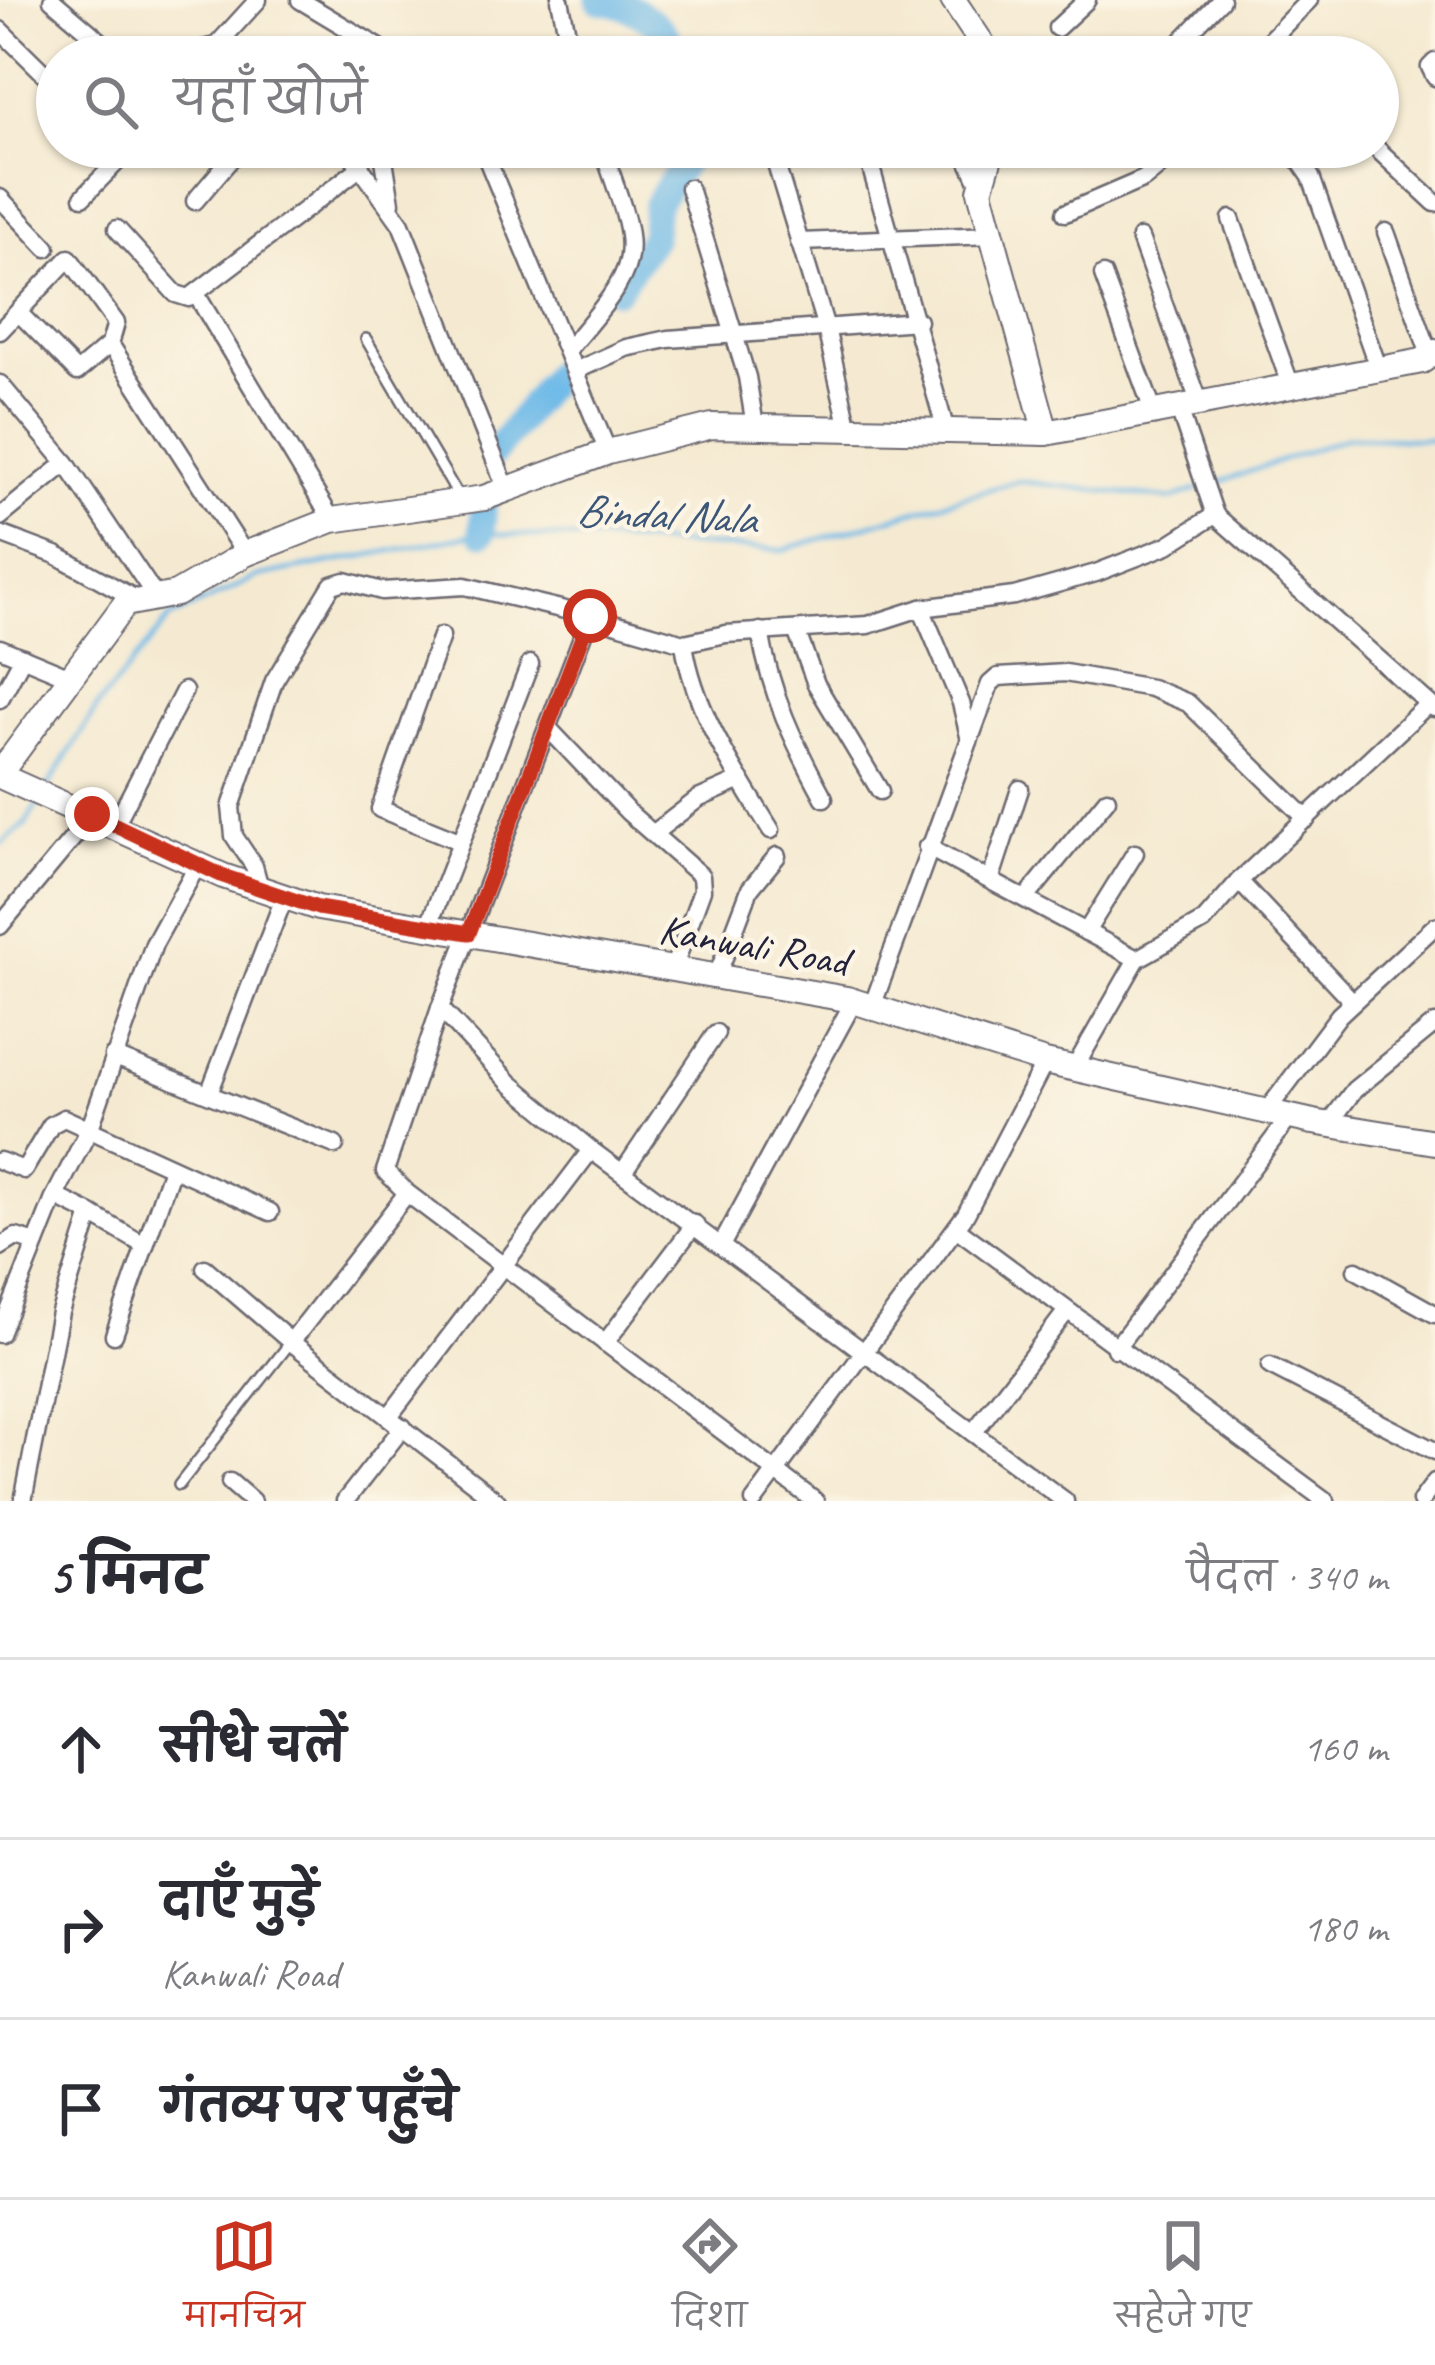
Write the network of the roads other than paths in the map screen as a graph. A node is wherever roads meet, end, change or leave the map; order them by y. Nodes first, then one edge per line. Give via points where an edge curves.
1 (52, 0) edge
2 (258, 0) edge
3 (300, 0) edge
4 (560, 0) edge
5 (953, 0) edge
6 (1087, 0) edge
7 (1221, 0) edge
8 (1309, 0) edge
9 (1057, 28) dead end
10 (0, 30) edge
11 (91, 36) edge
12 (225, 36) edge
13 (360, 36) edge
14 (568, 36) edge
15 (977, 36) edge
16 (1186, 36) edge
17 (1274, 36) edge
18 (1435, 62) edge
19 (36, 65) edge
20 (1435, 77) edge
21 (111, 168) edge
22 (223, 168) edge
23 (359, 168) edge
24 (363, 168) edge
25 (385, 168) edge
26 (491, 168) edge
27 (610, 168) edge
28 (777, 168) edge
29 (873, 168) edge
30 (972, 168) edge
31 (986, 168) edge
32 (1157, 168) edge
33 (1305, 168) edge
34 (1398, 168) edge
35 (980, 185) junction
36 (689, 188) dead end
37 (83, 197) dead end
38 (0, 198) edge
39 (195, 201) dead end
40 (1435, 202) edge
41 (392, 210) junction
42 (1065, 214) dead end
43 (1231, 220) dead end
44 (117, 229) dead end
45 (1385, 232) dead end
46 (994, 236) junction
47 (1140, 238) dead end
48 (895, 239) junction
49 (799, 242) junction
50 (47, 248) dead end
51 (1103, 275) dead end
52 (196, 294) junction
53 (18, 312) junction
54 (918, 321) junction
55 (826, 328) junction
56 (0, 331) edge
57 (735, 338) junction
58 (366, 339) dead end
59 (110, 344) junction
60 (568, 349) junction
61 (1432, 354) edge
62 (577, 370) junction
63 (1379, 370) junction
64 (0, 384) edge
65 (1292, 388) junction
66 (1191, 410) junction
67 (1155, 416) junction
68 (755, 425) junction
69 (849, 429) junction
70 (946, 431) junction
71 (1046, 433) junction
72 (608, 452) junction
73 (67, 464) junction
74 (507, 490) junction
75 (462, 501) junction
76 (1213, 512) junction
77 (0, 517) edge
78 (332, 520) junction
79 (0, 533) edge
80 (245, 554) junction
81 (145, 598) junction
82 (921, 608) junction
83 (590, 616) junction
84 (796, 630) junction
85 (760, 631) junction
86 (441, 636) dead end
87 (684, 643) junction
88 (0, 648) edge
89 (23, 657) junction
90 (530, 664) dead end
91 (70, 677) junction
92 (184, 691) dead end
93 (0, 699) edge
94 (1431, 707) edge
95 (549, 729) junction
96 (969, 737) junction
97 (7, 777) edge
98 (741, 780) junction
99 (1020, 789) dead end
100 (880, 790) dead end
101 (824, 798) dead end
102 (1106, 799) dead end
103 (92, 814) junction
104 (1307, 819) junction
105 (771, 830) dead end
106 (654, 833) junction
107 (459, 842) junction
108 (927, 847) junction
109 (1135, 853) dead end
110 (777, 856) dead end
111 (198, 864) junction
112 (991, 878) junction
113 (1239, 880) junction
114 (260, 888) junction
115 (284, 898) junction
116 (1026, 898) junction
117 (0, 926) edge
118 (428, 926) junction
119 (1435, 926) edge
120 (1086, 932) junction
121 (469, 933) junction
122 (1137, 959) junction
123 (673, 969) junction
124 (717, 976) junction
125 (1352, 1001) junction
126 (863, 1004) junction
127 (440, 1007) junction
128 (1435, 1024) edge
129 (716, 1033) dead end
130 (112, 1056) junction
131 (1045, 1062) junction
132 (1074, 1069) junction
133 (210, 1091) junction
134 (1278, 1114) junction
135 (1328, 1125) junction
136 (90, 1128) junction
137 (1435, 1142) edge
138 (335, 1144) dead end
139 (591, 1150) junction
140 (0, 1161) edge
141 (172, 1168) junction
142 (623, 1172) junction
143 (406, 1193) junction
144 (55, 1196) junction
145 (270, 1212) dead end
146 (91, 1214) junction
147 (695, 1224) junction
148 (956, 1228) junction
149 (36, 1243) junction
150 (722, 1244) junction
151 (144, 1245) junction
152 (0, 1247) edge
153 (502, 1267) junction
154 (205, 1268) dead end
155 (1356, 1270) dead end
156 (1066, 1312) junction
157 (1435, 1314) edge
158 (0, 1334) edge
159 (114, 1335) dead end
160 (291, 1342) junction
161 (605, 1343) junction
162 (1115, 1349) junction
163 (862, 1352) junction
164 (1270, 1366) dead end
165 (397, 1421) junction
166 (973, 1433) junction
167 (1435, 1451) edge
168 (776, 1471) junction
169 (230, 1482) dead end
170 (1435, 1482) edge
171 (178, 1485) dead end
172 (1059, 1499) edge
173 (22, 1501) edge
174 (252, 1501) edge
175 (345, 1501) edge
176 (497, 1501) edge
177 (754, 1501) edge
178 (815, 1501) edge
179 (1326, 1501) edge
180 (1421, 1501) edge

1 - 11 street
2 - 12 street
3 - 13 street
4 - 14 street
5 - 15 street
6 - 9 street
7 - 16 street
8 - 17 street
10 - 19 street
18 - 20 street
21 - 37 street
22 - 39 street
23 - 52 street
24 - 41 street
25 - 41 street
26 - 60 street
27 - 60 street via 633,231 633,255
28 - 49 street
29 - 48 street
30 - 35 street
31 - 35 street
32 - 42 street
33 - 63 street
34 - 40 street
35 - 46 street
36 - 57 street
38 - 50 street
41 - 74 street
43 - 65 street
44 - 52 street via 176,295
45 - 61 street
46 - 48 street
46 - 71 street
47 - 66 street
48 - 49 street
48 - 54 street
49 - 55 street
51 - 67 street
52 - 78 street
53 - 56 street
53 - 59 street via 76,372
53 - 59 street via 69,258 116,323
54 - 55 street
54 - 70 street
55 - 57 street
55 - 69 street
57 - 62 street via 668,339
57 - 68 street
58 - 75 lane
59 - 80 street
60 - 62 street
61 - 63 street
62 - 72 street
63 - 65 street
64 - 73 street
65 - 66 street
66 - 67 street
66 - 76 street
67 - 71 street
68 - 69 street
68 - 72 street via 712,426
69 - 70 street
70 - 71 street
72 - 74 street
73 - 77 street
73 - 81 street
74 - 75 street
75 - 78 street
76 - 82 street via 1199,530 1075,579
76 - 94 street
78 - 80 street
79 - 81 street
80 - 81 street via 176,594
81 - 91 street
82 - 84 street via 868,625
82 - 96 street
83 - 87 street
83 - 95 street
83 - 114 street via 466,586 332,585 274,681 231,807 234,836
84 - 85 street
84 - 100 street via 816,684
85 - 87 street
85 - 101 street via 784,724
86 - 107 street via 380,808
87 - 98 street via 687,668
88 - 89 street
89 - 91 street
89 - 93 street
90 - 107 street
91 - 97 street
92 - 103 street
94 - 104 street
95 - 106 street
95 - 121 street
96 - 104 street via 990,683 1010,674 1151,688 1206,718
96 - 108 street
97 - 103 street, Kanwali Road
98 - 105 street
98 - 106 street via 698,799
99 - 112 street
102 - 116 street
103 - 111 street, Kanwali Road
103 - 117 street
104 - 113 street
106 - 123 street via 703,883
107 - 118 street
108 - 112 street
108 - 126 street
109 - 120 street
110 - 124 street via 749,889
111 - 114 street, Kanwali Road
111 - 130 street via 154,944
112 - 116 street
113 - 122 street via 1204,921
113 - 125 street
114 - 115 street, Kanwali Road
115 - 118 street, Kanwali Road
115 - 133 street
116 - 120 street
118 - 121 street, Kanwali Road
119 - 125 street
120 - 122 street
121 - 123 street, Kanwali Road
121 - 127 street
122 - 132 street
123 - 124 street, Kanwali Road
124 - 126 street, Kanwali Road
125 - 134 street
126 - 131 street, Kanwali Road
126 - 150 street
127 - 139 street via 509,1083
127 - 143 street via 384,1164
128 - 135 street via 1354,1090
129 - 142 street
130 - 133 street
130 - 136 street
131 - 132 street, Kanwali Road
131 - 148 street
132 - 134 street, Kanwali Road
133 - 138 street
134 - 135 street, Kanwali Road
134 - 162 street
135 - 137 street, Kanwali Road
136 - 140 street via 59,1118 24,1170
136 - 141 street
136 - 144 street
139 - 142 street
139 - 153 street
141 - 145 street
141 - 151 street
142 - 147 street
143 - 153 street
143 - 160 street
144 - 146 street
144 - 149 street
146 - 151 street
146 - 173 street via 60,1312
147 - 150 street
147 - 161 street
148 - 156 street
148 - 163 street
149 - 152 street via 16,1237
149 - 158 street
150 - 163 street
151 - 159 street
153 - 161 street
153 - 165 street
154 - 160 street
155 - 157 street
156 - 162 street
156 - 166 street
160 - 165 street
160 - 171 lane
161 - 168 street
162 - 179 street
163 - 166 street
163 - 168 street
164 - 167 street
165 - 175 street
165 - 176 street
166 - 172 street
168 - 177 street
168 - 178 street
169 - 174 street
170 - 180 street

